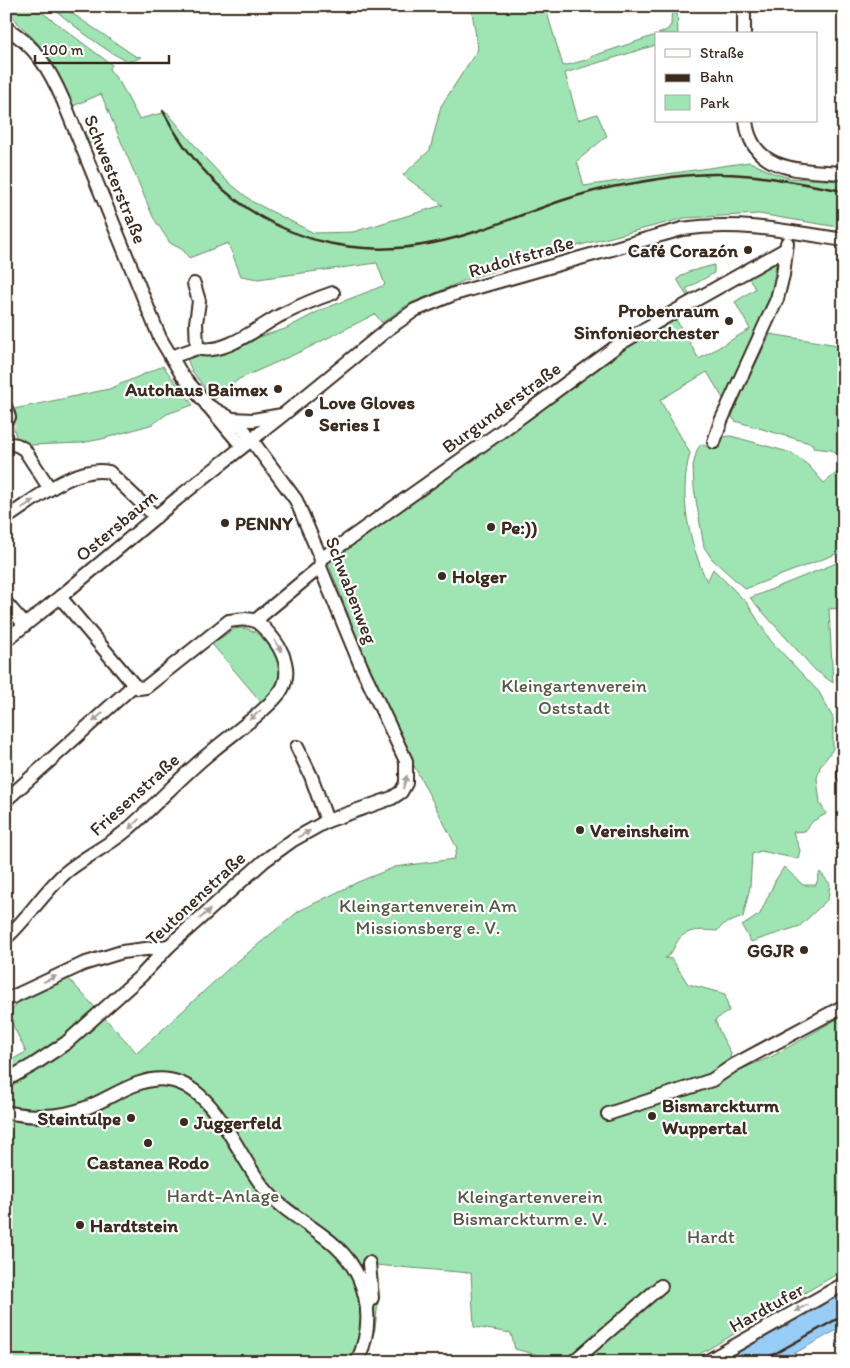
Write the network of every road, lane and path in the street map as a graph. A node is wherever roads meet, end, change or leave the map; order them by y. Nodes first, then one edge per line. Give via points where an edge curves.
1 (744, 6) edge
2 (6, 28) edge
3 (744, 32) edge
4 (746, 122) edge
5 (844, 174) edge
6 (788, 231) junction
7 (844, 240) edge
8 (786, 249) junction
9 (194, 284) dead end
10 (333, 293) dead end
11 (197, 348) junction
12 (171, 357) junction
13 (207, 404) junction
14 (284, 414) junction
15 (232, 419) junction
16 (8, 439) edge
17 (714, 442) dead end
18 (247, 443) junction
19 (50, 489) junction
20 (156, 517) junction
21 (6, 518) edge
22 (321, 563) junction
23 (60, 597) junction
24 (6, 603) edge
25 (256, 620) junction
26 (25, 626) junction
27 (6, 640) edge
28 (134, 685) junction
29 (297, 747) dead end
30 (406, 761) joint
31 (6, 800) edge
32 (327, 821) junction
33 (6, 938) edge
34 (169, 946) junction
35 (6, 1000) edge
36 (844, 1006) edge
37 (6, 1080) edge
38 (6, 1112) edge
39 (608, 1114) dead end
40 (369, 1264) dead end
41 (844, 1284) edge
42 (660, 1286) dead end
43 (367, 1304) junction
44 (357, 1362) edge
45 (573, 1362) edge
46 (706, 1362) edge

1 - 3 street
2 - 12 street, Schwesterstraße via 36,52 52,76 160,338
4 - 5 street via 751,138 769,161 787,169
6 - 7 street, Rudolfstraße
6 - 8 street
6 - 14 street, Rudolfstraße via 732,225 682,229 454,294 415,310 388,329
8 - 17 street via 777,299
8 - 22 street, Burgunderstraße via 621,343
9 - 11 street via 199,301
10 - 11 street via 280,316 237,341 206,351
11 - 12 street
12 - 13 street, Schwesterstraße
13 - 15 street, Schwesterstraße
13 - 18 street, Schwesterstraße
14 - 15 street via 253,420
14 - 18 street, Rudolfstraße
15 - 18 street, Schwesterstraße via 242,427
16 - 19 street via 24,449
18 - 20 street, Ostersbaum
18 - 22 street, Schwabenweg via 296,500
19 - 20 street via 76,475 101,470 109,472
21 -> 19 street
20 - 23 street, Ostersbaum
22 - 25 street, Burgunderstraße
22 - 30 street, Schwabenweg via 361,666
23 - 26 street, Ostersbaum
23 - 28 street
24 - 26 street
25 - 28 street via 230,621 146,687
25 -> 33 street, Friesenstraße via 280,648 286,679 282,690 204,757 127,830 60,878
26 - 27 street, Ostersbaum
28 -> 31 street
29 - 32 street
32 -> 30 street, Teutonenstraße via 401,792 406,783
34 -> 32 street, Teutonenstraße via 264,861
35 -> 34 street via 83,964 122,952
34 - 37 street, Teutonenstraße via 141,976 66,1043
36 - 39 street via 712,1080
38 - 43 street via 32,1116 60,1115 88,1107 148,1080 168,1079 188,1086 207,1102 270,1196 344,1252 359,1279
40 - 43 street via 372,1298
41 -> 46 street, Hardtufer
42 - 45 street
43 - 44 street via 368,1328

